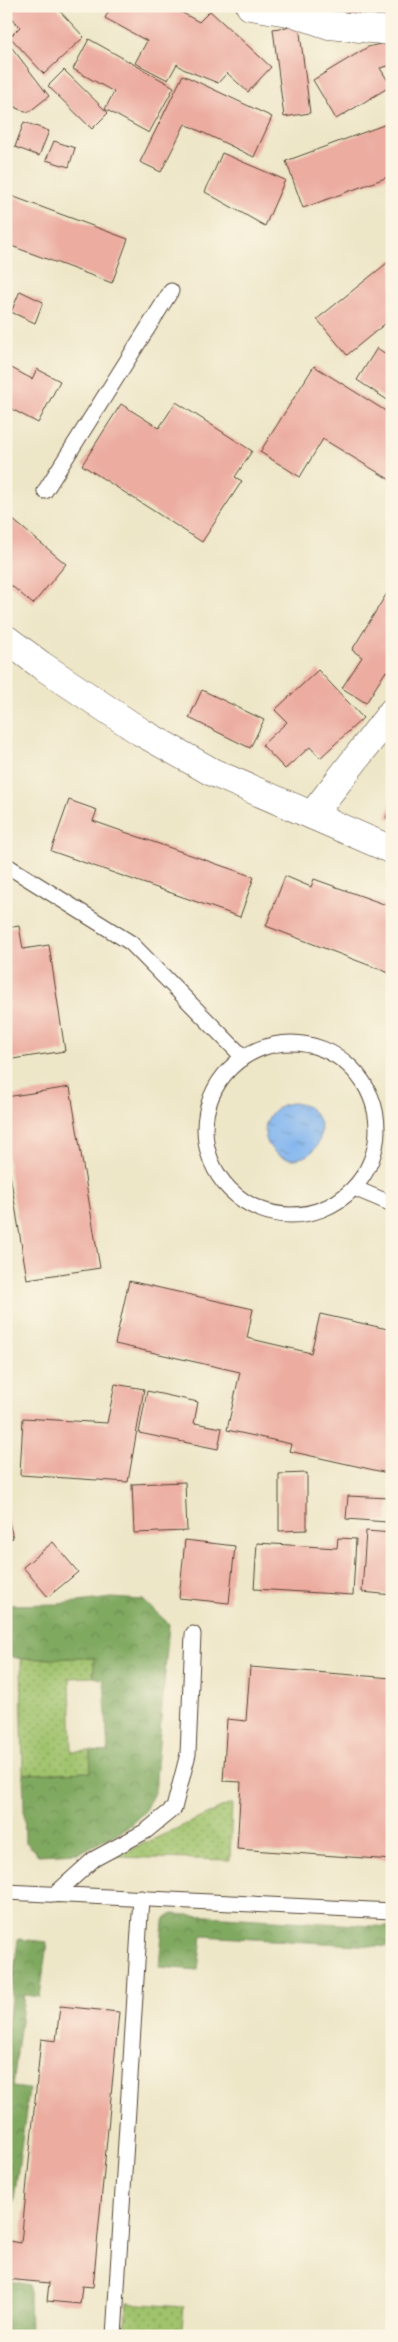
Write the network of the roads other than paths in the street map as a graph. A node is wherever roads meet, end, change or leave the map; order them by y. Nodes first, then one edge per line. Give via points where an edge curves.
1 (250, 6) edge
2 (392, 31) edge
3 (171, 291) dead end
4 (45, 491) dead end
5 (6, 639) edge
6 (392, 712) edge
7 (312, 815) junction
8 (392, 850) edge
9 (6, 864) edge
10 (243, 1057) junction
11 (354, 1188) junction
12 (392, 1204) edge
13 (193, 1634) dead end
14 (6, 1892) edge
15 (54, 1896) junction
16 (140, 1898) junction
17 (392, 1911) edge
18 (114, 2336) edge

1 - 2 street via 294,13 329,25
3 - 4 lane
5 - 7 street via 141,732 212,772
6 - 7 street
7 - 8 street
9 - 10 lane via 131,943
10 - 11 lane via 282,1043 302,1044 322,1049 341,1059 356,1074 374,1110 377,1131 366,1171
10 - 11 lane via 215,1088 204,1127 209,1155 225,1185 258,1209 299,1215 320,1210
11 - 12 lane
13 - 15 lane via 188,1754 174,1808 146,1831 94,1859
14 - 15 lane
15 - 16 lane
16 - 17 lane
16 - 18 lane

